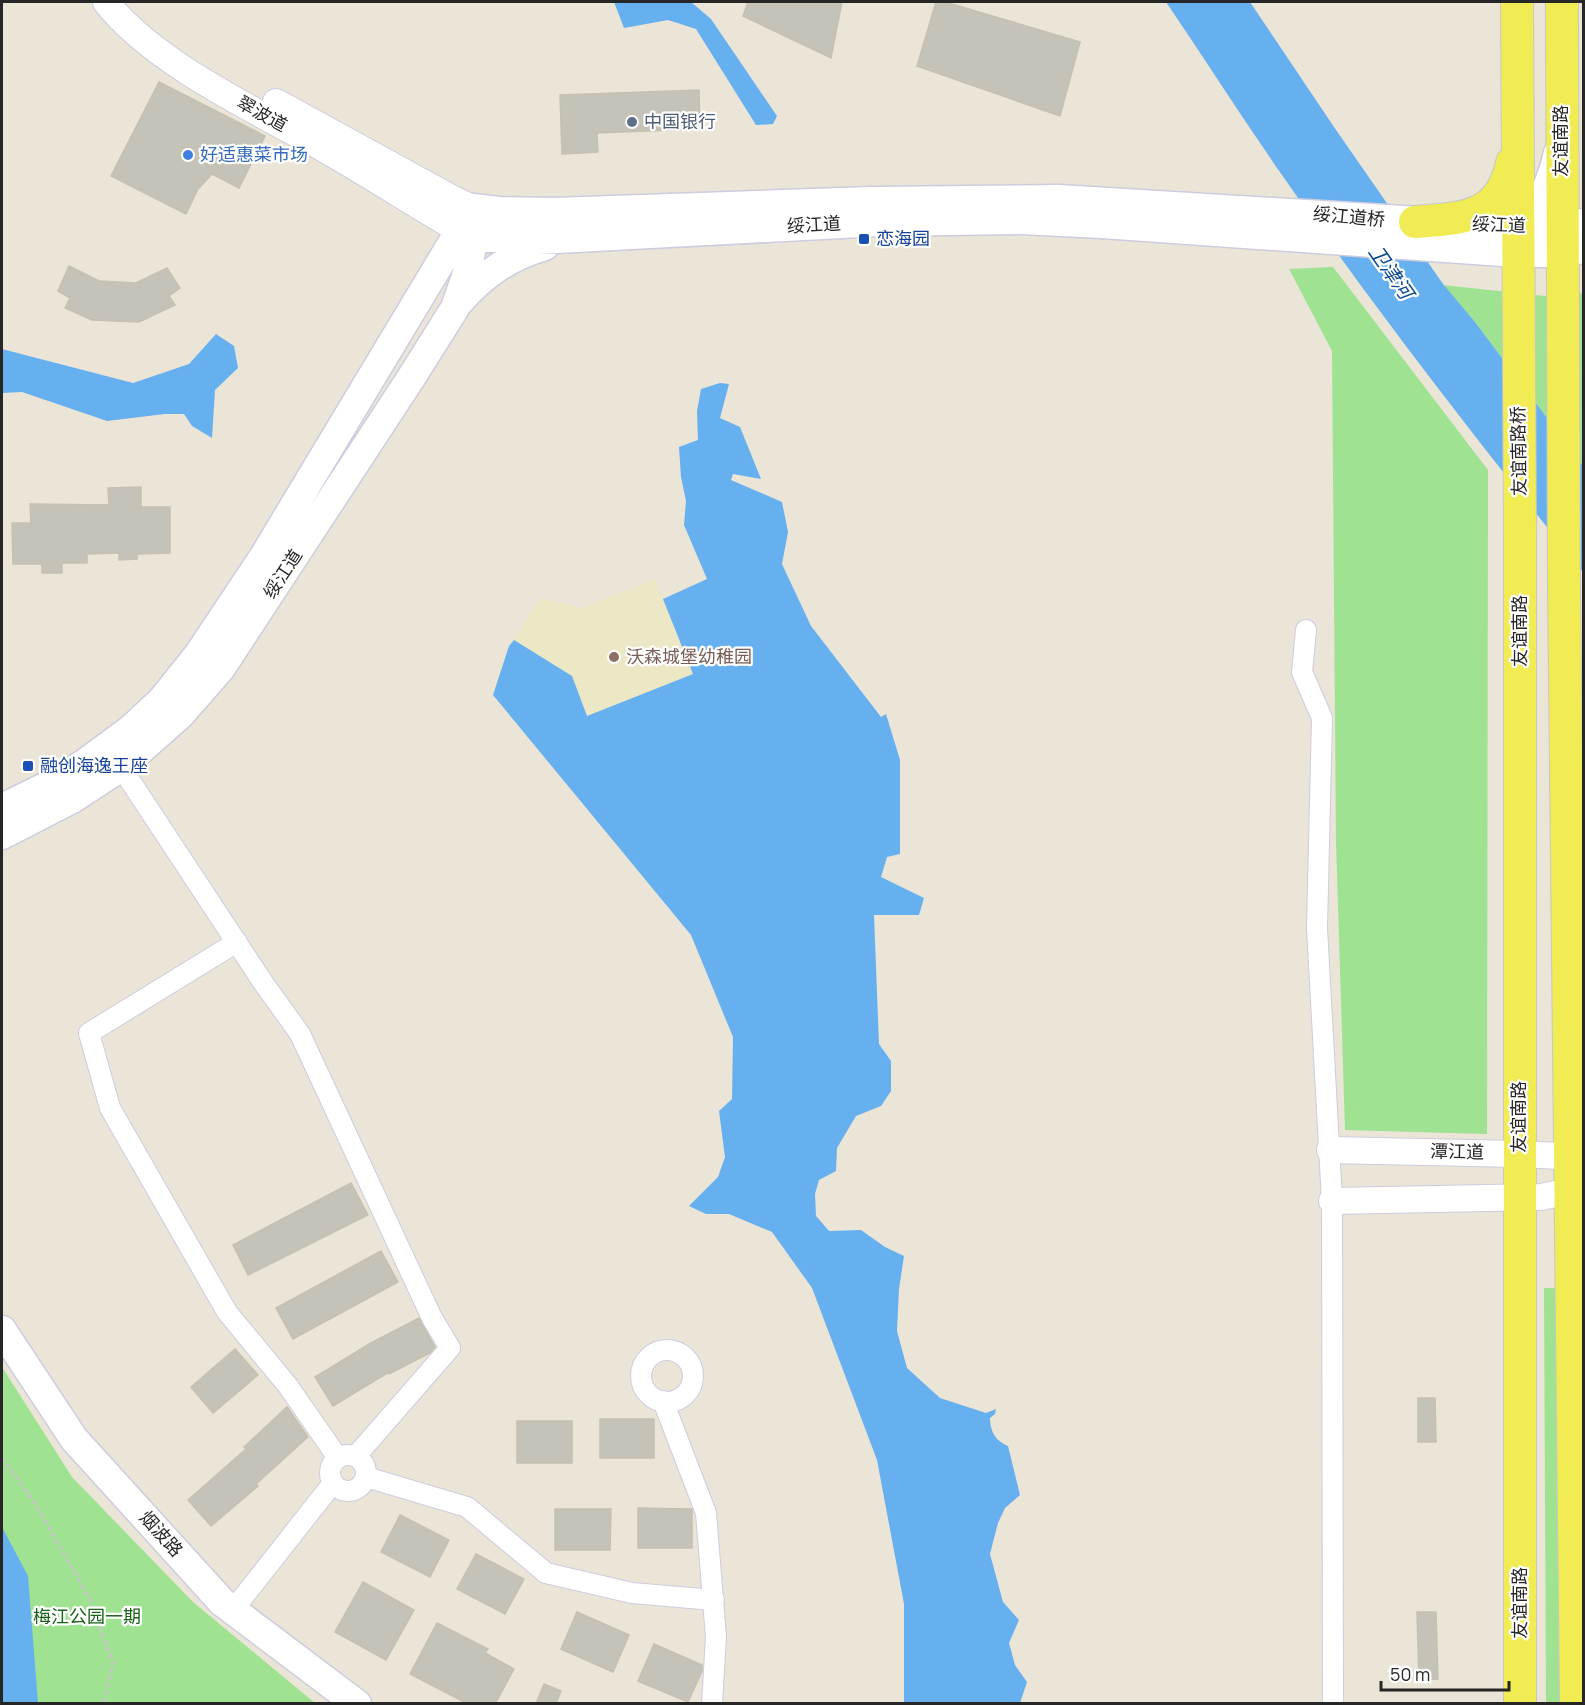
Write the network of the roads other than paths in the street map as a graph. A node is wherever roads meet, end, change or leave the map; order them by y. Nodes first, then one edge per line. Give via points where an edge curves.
1 (106, 2) edge
2 (128, 2) edge
3 (1517, 2) edge
4 (1562, 2) edge
5 (1517, 138) junction
6 (1561, 140) junction
7 (1282, 211) joint
8 (1415, 222) junction
9 (469, 225) junction
10 (574, 237) junction
11 (1299, 238) joint
12 (1572, 238) edge
13 (1517, 240) junction
14 (455, 308) junction
15 (1520, 531) joint
16 (1306, 630) dead end
17 (121, 767) junction
18 (2, 808) edge
19 (2, 835) edge
20 (237, 942) junction
21 (1330, 1150) junction
22 (1519, 1154) junction
23 (1578, 1176) edge
24 (1530, 1197) junction
25 (1332, 1200) junction
26 (2, 1330) edge
27 (2, 1348) edge
28 (663, 1401) dead end
29 (347, 1457) junction
30 (366, 1477) junction
31 (333, 1484) junction
32 (714, 1600) junction
33 (233, 1610) junction
34 (342, 1704) edge
35 (357, 1704) edge
36 (712, 1704) edge
37 (1333, 1704) edge
38 (1520, 1704) edge
39 (1576, 1704) edge

1 - 9 street, 翠波道 via 138,35 207,83
2 - 9 street, 翠波道 via 154,28 192,55 453,199
3 - 5 main road
4 - 6 main road, 友谊南路
5 - 8 main road via 1505,184 1490,205 1468,216
5 - 13 main road
6 - 12 main road, 友谊南路
6 - 13 main road via 1548,188
7 - 8 main road, 绥江道桥
7 - 9 main road, 绥江道 via 1104,201 871,201 555,212 490,228
8 - 13 main road, 绥江道
9 - 10 main road, 绥江道 via 538,240
9 - 14 main road, 绥江道 via 467,273
9 - 18 main road, 绥江道 via 459,250 423,291 264,556 181,677 130,729 85,763
10 - 11 main road, 绥江道 via 880,222 1022,220
10 - 14 main road via 507,260
11 - 13 main road, 绥江道桥 via 1435,247
12 - 13 main road, 绥江道
12 - 23 main road, 友谊南路 via 1564,424 1564,582
13 - 15 main road, 友谊南路桥
14 - 17 main road, 绥江道 via 221,669 180,715
15 - 22 main road, 友谊南路
16 - 21 street via 1302,672 1322,718 1317,928
17 - 19 main road, 绥江道 via 72,799
17 - 20 street
20 - 29 street via 300,1034 432,1318 450,1348
20 - 29 street via 89,1033 110,1108 227,1312
21 - 22 street, 潭江道
21 - 25 street
22 - 23 street, 潭江道
22 - 24 main road, 友谊南路
23 - 24 street
23 - 39 main road via 1572,1241
24 - 25 street
24 - 38 main road, 友谊南路 via 1519,1242
25 - 37 street
26 - 33 main road, 烟波路 via 74,1439
27 - 34 main road, 烟波路 via 40,1412 87,1472 213,1609 290,1671
28 - 32 street via 706,1513
29 - 30 street via 365,1464
29 - 31 street via 331,1467
30 - 31 street via 354,1490 342,1490
30 - 32 street via 467,1507 546,1573 632,1593
31 - 33 street
32 - 36 street via 717,1637
33 - 35 main road, 烟波路

